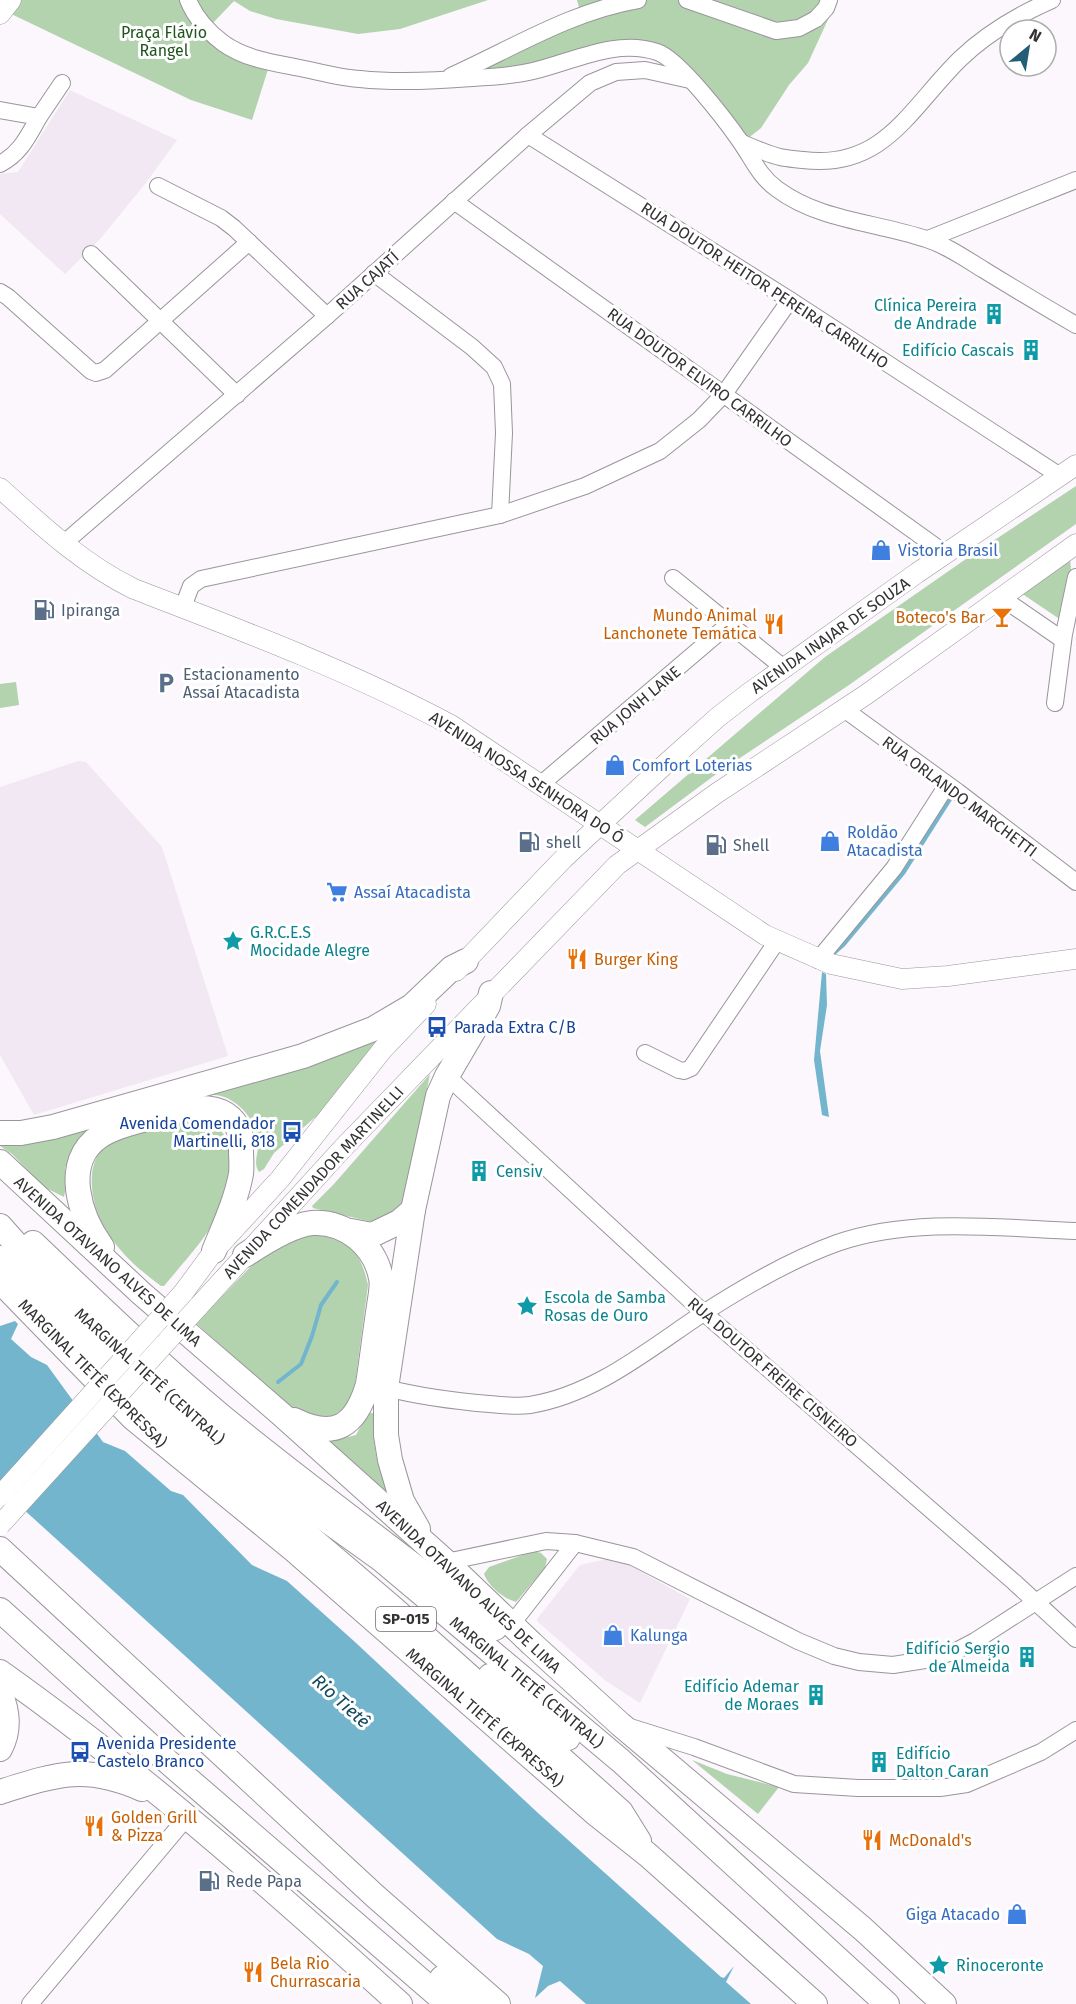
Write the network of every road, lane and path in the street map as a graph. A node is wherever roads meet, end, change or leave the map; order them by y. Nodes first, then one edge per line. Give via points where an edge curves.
1 (11, 0) edge
2 (188, 0) edge
3 (638, 0) edge
4 (687, 0) edge
5 (829, 0) edge
6 (1052, 0) edge
7 (0, 14) edge
8 (442, 80) junction
9 (691, 80) junction
10 (62, 83) dead end
11 (0, 110) edge
12 (39, 117) junction
13 (528, 135) junction
14 (742, 143) junction
15 (0, 164) edge
16 (1076, 180) edge
17 (158, 186) dead end
18 (454, 201) junction
19 (928, 239) junction
20 (249, 242) junction
21 (91, 255) dead end
22 (374, 273) junction
23 (0, 292) edge
24 (790, 300) junction
25 (327, 316) junction
26 (160, 321) junction
27 (1076, 325) edge
28 (237, 394) junction
29 (724, 394) junction
30 (1068, 470) edge
31 (0, 488) edge
32 (500, 515) junction
33 (63, 544) junction
34 (1076, 544) edge
35 (946, 554) junction
36 (1076, 577) edge
37 (673, 578) dead end
38 (1002, 598) junction
39 (183, 608) junction
40 (729, 624) junction
41 (1063, 637) junction
42 (785, 669) junction
43 (1055, 703) dead end
44 (844, 710) junction
45 (540, 785) junction
46 (947, 785) junction
47 (600, 824) junction
48 (638, 850) junction
49 (1076, 882) edge
50 (777, 941) junction
51 (818, 960) junction
52 (466, 961) junction
53 (1073, 962) edge
54 (491, 993) junction
55 (645, 1053) dead end
56 (447, 1076) junction
57 (0, 1133) edge
58 (0, 1162) edge
59 (413, 1210) junction
60 (0, 1212) edge
61 (0, 1226) edge
62 (351, 1231) junction
63 (1076, 1231) edge
64 (214, 1251) junction
65 (245, 1255) junction
66 (0, 1258) edge
67 (0, 1281) edge
68 (142, 1294) junction
69 (704, 1313) junction
70 (386, 1388) junction
71 (281, 1414) junction
72 (0, 1496) edge
73 (0, 1525) edge
74 (575, 1543) junction
75 (426, 1544) junction
76 (0, 1549) edge
77 (446, 1562) junction
78 (1076, 1576) edge
79 (1036, 1602) junction
80 (0, 1610) edge
81 (395, 1610) junction
82 (511, 1625) junction
83 (1076, 1639) edge
84 (532, 1644) junction
85 (0, 1672) edge
86 (148, 1685) junction
87 (0, 1692) edge
88 (620, 1724) junction
89 (1076, 1730) edge
90 (0, 1749) edge
91 (167, 1761) junction
92 (0, 1792) edge
93 (164, 1798) junction
94 (187, 1817) junction
95 (715, 1848) junction
96 (648, 1856) junction
97 (395, 2000) edge
98 (30, 2004) edge
99 (448, 2004) edge
100 (469, 2004) edge
101 (498, 2004) edge
102 (815, 2004) edge
103 (887, 2004) edge
104 (944, 2004) edge

1 - 7 main road
2 - 8 street via 204,27 224,44 254,58 358,79
3 - 8 street via 581,16
4 - 5 street via 776,31 799,28 816,19
6 - 14 street via 1012,19 981,40 904,122 857,156 833,162 781,158
8 - 9 street via 503,76 614,49 636,48 660,53
9 - 13 street, RUA CAJATÍ via 645,70 616,72 590,83
9 - 14 street
10 - 12 street
11 - 12 street
12 - 15 street via 22,148
13 - 18 street, RUA CAJATÍ
13 - 24 street, RUA DOUTOR HEITOR PEREIRA CARRILHO
14 - 19 street via 761,176 793,200 843,219
16 - 19 street
17 - 20 street via 220,218
18 - 22 street, RUA CAJATÍ
18 - 29 street, RUA DOUTOR ELVIRO CARRILHO
19 - 27 street
20 - 25 street
20 - 26 street
21 - 26 street
22 - 25 street, RUA CAJATÍ
22 - 32 street via 494,367 502,384 503,404
23 - 26 street via 96,373 105,370
24 - 29 street
24 - 30 street, RUA DOUTOR HEITOR PEREIRA CARRILHO
25 - 28 street, RUA CAJATÍ
26 - 28 street
28 - 33 street, RUA CAJATÍ
29 - 32 street via 660,451 585,486
29 - 35 street, RUA DOUTOR ELVIRO CARRILHO
30 - 35 main road, AVENIDA INAJAR DE SOUZA
31 - 33 main road, AVENIDA NOSSA SENHORA DO Ó
32 - 39 street via 201,579 191,586
33 - 39 main road, AVENIDA NOSSA SENHORA DO Ó via 110,577
34 - 38 main road
35 - 42 main road, AVENIDA INAJAR DE SOUZA
36 - 41 street
37 - 40 street
38 - 41 street
38 - 44 main road
39 - 45 main road, AVENIDA NOSSA SENHORA DO Ó via 411,704 451,725
40 - 42 street
40 - 45 street, RUA JONH LANE
41 - 43 street
42 - 47 main road, AVENIDA INAJAR DE SOUZA via 718,717
44 - 46 street, RUA ORLANDO MARCHETTI
44 - 48 main road
45 - 47 main road, AVENIDA NOSSA SENHORA DO Ó
46 - 49 street, RUA ORLANDO MARCHETTI
46 - 51 street via 894,868
47 - 48 main road, AVENIDA NOSSA SENHORA DO Ó
47 - 52 main road, AVENIDA COMENDADOR MARTINELLI
48 - 50 main road, AVENIDA NOSSA SENHORA DO Ó
48 - 54 main road, AVENIDA COMENDADOR MARTINELLI via 618,865
50 - 51 main road, AVENIDA NOSSA SENHORA DO Ó
50 - 55 street via 691,1068 679,1070
51 - 53 main road, AVENIDA NOSSA SENHORA DO Ó via 902,979
52 - 57 highway via 452,968 412,1006 373,1029 303,1056 53,1127
52 - 64 main road, AVENIDA COMENDADOR MARTINELLI via 383,1049 280,1179
54 - 56 highway via 488,1006
54 - 65 main road, AVENIDA COMENDADOR MARTINELLI
56 - 59 highway via 438,1096
56 - 69 street, RUA DOUTOR FREIRE CISNEIRO
58 - 68 highway, AVENIDA OTAVIANO ALVES DE LIMA
59 - 62 highway via 372,1235
59 - 70 highway
60 - 84 highway via 220,1415 504,1635
61 - 95 highway, MARGINAL TIETÊ (CENTRAL) via 64,1298 220,1439 382,1560 621,1761
62 - 65 highway via 312,1223 283,1233
62 - 71 highway via 370,1252 382,1280 364,1399 352,1418 330,1429 312,1428
63 - 69 street via 915,1227 840,1242 759,1279
64 - 68 highway via 241,1171 242,1142 230,1118 214,1110 180,1108 100,1136 79,1167 79,1197 96,1239
64 - 72 main road, AVENIDA COMENDADOR MARTINELLI, bridge via 183,1293
65 - 73 main road, AVENIDA COMENDADOR MARTINELLI, bridge
66 - 81 highway, MARGINAL TIETÊ (CENTRAL) / SP-015 via 196,1448 293,1523
67 - 96 highway, MARGINAL TIETÊ (EXPRESSA) / SP-015 via 134,1418 294,1550
68 - 71 highway, AVENIDA OTAVIANO ALVES DE LIMA
69 - 70 street via 594,1384 529,1405 448,1401
69 - 79 street, RUA DOUTOR FREIRE CISNEIRO
70 - 75 highway via 386,1436 394,1480
71 - 75 highway, AVENIDA OTAVIANO ALVES DE LIMA
74 - 77 street via 546,1541
74 - 79 street via 633,1557 798,1641 859,1662 893,1665 956,1651
74 - 82 street
75 - 77 highway, AVENIDA OTAVIANO ALVES DE LIMA
76 - 86 highway
77 - 82 highway, AVENIDA OTAVIANO ALVES DE LIMA
78 - 79 street
79 - 83 street, RUA DOUTOR FREIRE CISNEIRO
80 - 91 highway
81 - 95 highway via 435,1633 700,1845
81 - 96 highway, MARGINAL TIETÊ (CENTRAL) / SP-015 via 621,1812
82 - 84 highway, AVENIDA OTAVIANO ALVES DE LIMA
84 - 88 highway, AVENIDA OTAVIANO ALVES DE LIMA
85 - 93 highway via 112,1754
86 - 100 highway via 173,1726
86 - 101 highway via 375,1896
87 - 90 highway via 7,1724
88 - 89 street via 794,1784 858,1788 940,1788 967,1784 1041,1752
88 - 104 highway, AVENIDA OTAVIANO ALVES DE LIMA via 863,1929
91 - 97 highway via 180,1785 361,1955
91 - 99 highway
92 - 93 highway via 71,1773 108,1776
93 - 94 highway
94 - 97 highway
94 - 98 street
95 - 103 highway, MARGINAL TIETÊ (CENTRAL)
96 - 102 highway, MARGINAL TIETÊ (EXPRESSA) / SP-015

